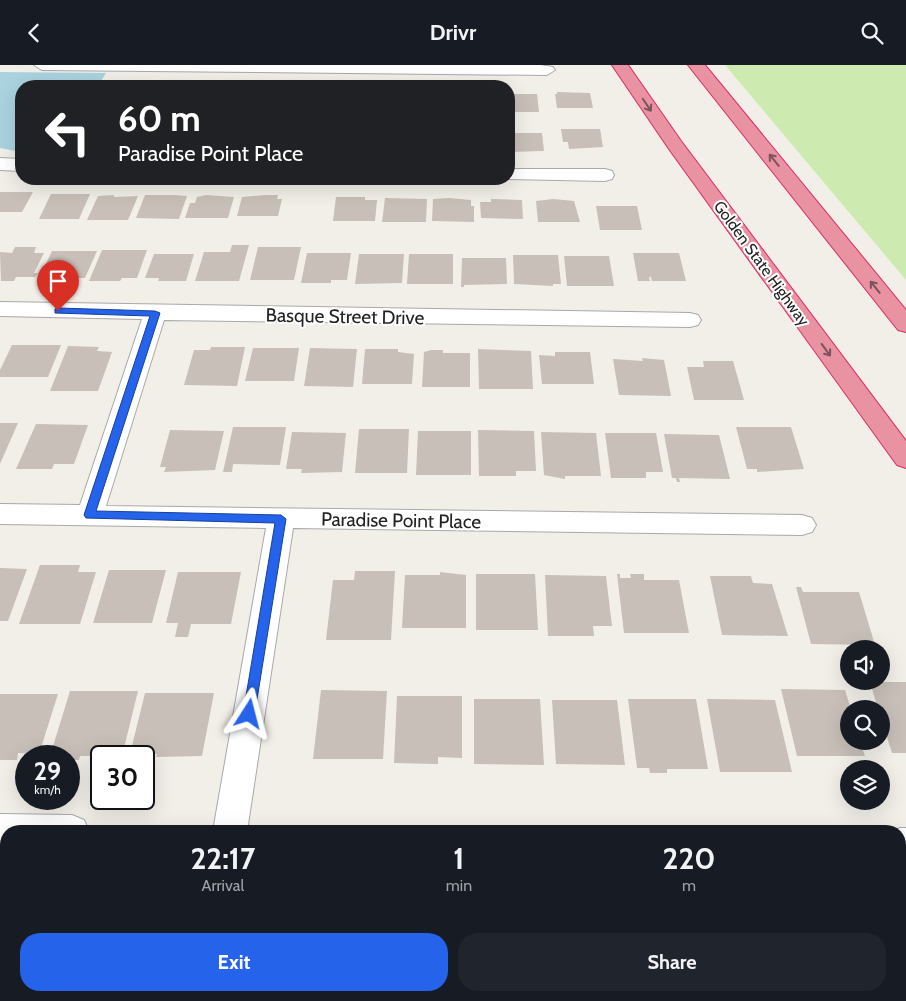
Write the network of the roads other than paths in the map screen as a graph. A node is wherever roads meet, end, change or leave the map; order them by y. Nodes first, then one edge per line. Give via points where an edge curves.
1 (42, 65) edge
2 (620, 65) edge
3 (696, 65) edge
4 (299, 66) edge
5 (547, 70) dead end
6 (296, 80) edge
7 (0, 164) edge
8 (15, 165) edge
9 (515, 175) edge
10 (605, 175) dead end
11 (0, 309) edge
12 (155, 313) junction
13 (690, 320) dead end
14 (906, 325) edge
15 (906, 459) edge
16 (0, 513) edge
17 (90, 515) junction
18 (281, 519) junction
19 (802, 525) dead end
20 (231, 825) edge

1 - 4 street
2 -> 15 highway, Golden State Highway
14 -> 3 highway
4 - 5 street
4 - 6 street
7 - 8 street
9 - 10 street
11 - 12 street, Basque Street Drive
12 - 13 street, Basque Street Drive
12 - 17 street
16 - 17 street, Paradise Point Place
17 - 18 street, Paradise Point Place
18 - 19 street, Paradise Point Place
18 - 20 street

